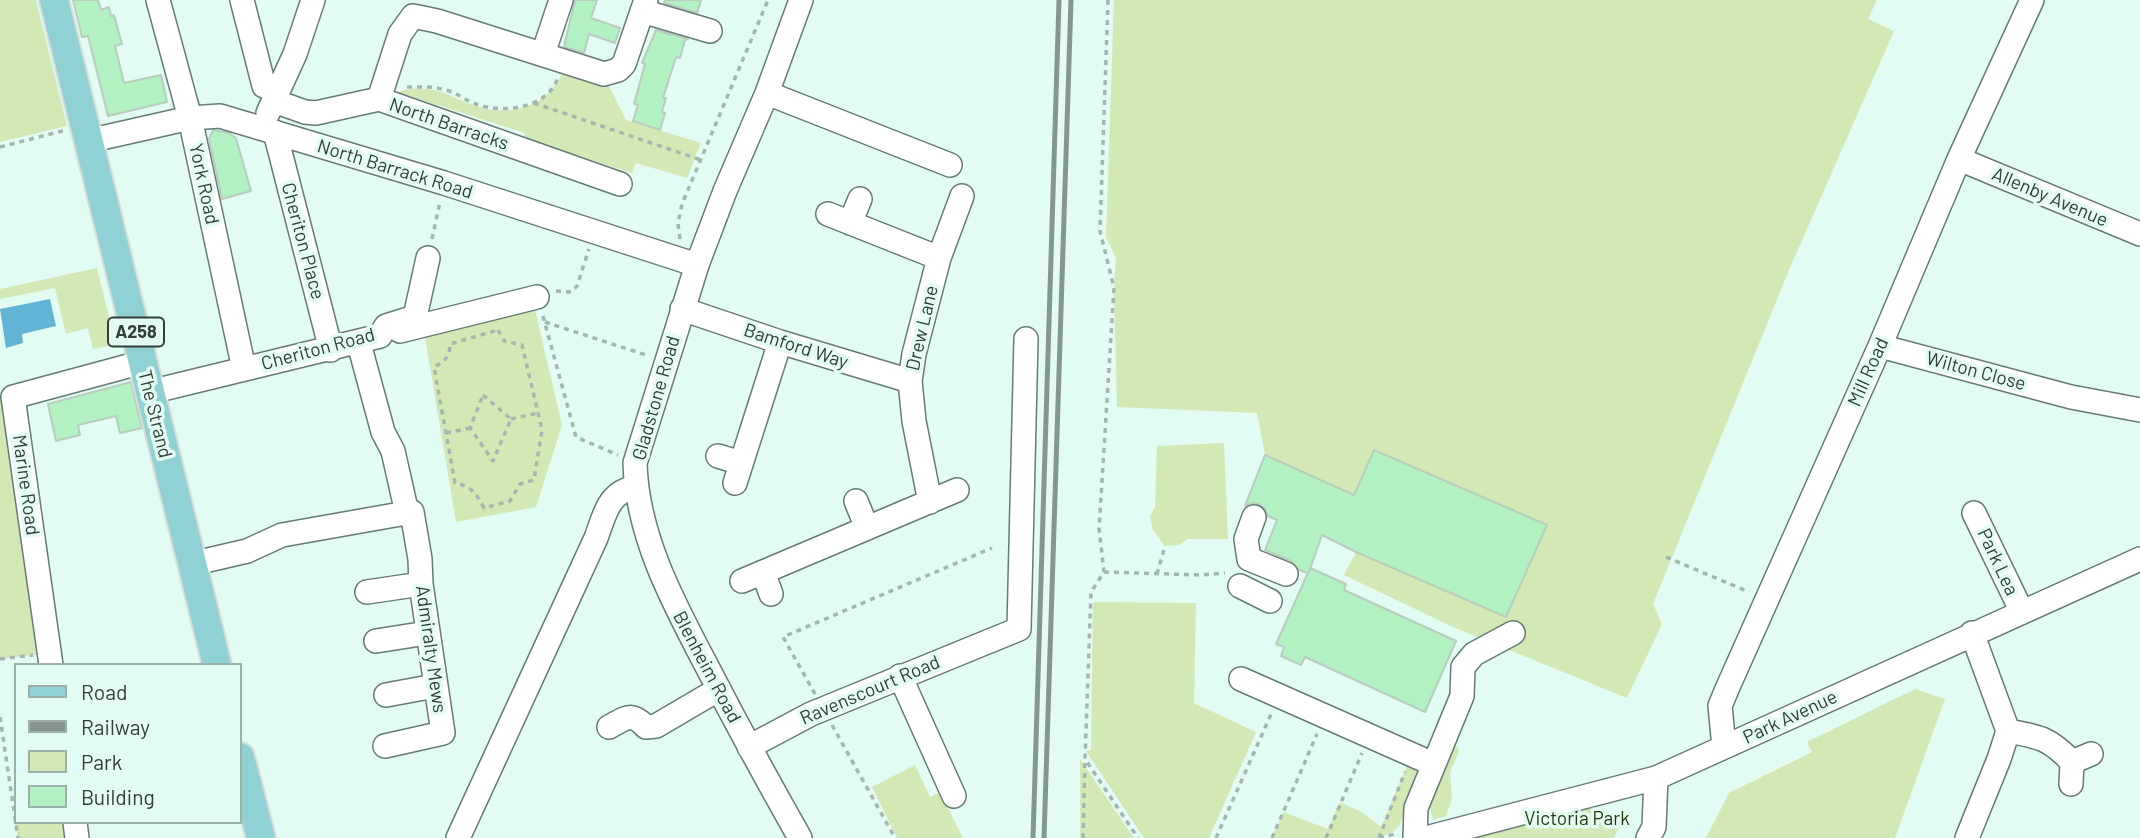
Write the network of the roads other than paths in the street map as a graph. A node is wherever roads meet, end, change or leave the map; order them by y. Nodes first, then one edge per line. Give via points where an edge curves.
1 (54, 0) edge
2 (158, 0) edge
3 (242, 0) edge
4 (313, 0) edge
5 (561, 0) edge
6 (801, 0) edge
7 (2032, 0) edge
8 (644, 6) edge
9 (413, 8) edge
10 (709, 31) dead end
11 (553, 58) junction
12 (767, 93) junction
13 (276, 96) junction
14 (379, 99) junction
15 (190, 118) junction
16 (267, 130) junction
17 (87, 133) junction
18 (1959, 159) junction
19 (950, 165) dead end
20 (620, 184) dead end
21 (962, 196) dead end
22 (860, 199) dead end
23 (828, 214) dead end
24 (850, 223) junction
25 (2140, 234) edge
26 (943, 249) junction
27 (428, 258) road end
28 (699, 259) junction
29 (537, 297) road end
30 (682, 309) junction
31 (380, 336) junction
32 (1026, 339) dead end
33 (780, 342) junction
34 (1880, 346) junction
35 (331, 349) junction
36 (361, 351) dead end
37 (143, 362) junction
38 (244, 369) junction
39 (911, 381) junction
40 (150, 392) junction
41 (6, 398) edge
42 (2140, 410) edge
43 (718, 456) dead end
44 (636, 486) junction
45 (957, 490) dead end
46 (856, 501) dead end
47 (930, 502) junction
48 (407, 513) junction
49 (1974, 513) dead end
50 (1254, 517) dead end
51 (867, 528) junction
52 (2140, 559) edge
53 (191, 564) junction
54 (1286, 574) dead end
55 (1236, 579) road end
56 (421, 584) junction
57 (367, 592) dead end
58 (771, 594) dead end
59 (1270, 601) dead end
60 (2022, 612) junction
61 (427, 633) junction
62 (1513, 633) dead end
63 (1972, 634) junction
64 (376, 641) dead end
65 (51, 659) edge
66 (216, 663) edge
67 (900, 676) junction
68 (1241, 679) dead end
69 (435, 686) junction
70 (719, 689) junction
71 (386, 695) dead end
72 (609, 727) dead end
73 (2008, 732) junction
74 (385, 746) dead end
75 (749, 747) junction
76 (1724, 747) junction
77 (1433, 764) junction
78 (242, 765) edge
79 (2078, 767) dead end
80 (1656, 778) junction
81 (954, 796) dead end
82 (261, 838) edge
83 (458, 838) edge
84 (800, 838) edge
85 (1415, 838) edge
86 (1426, 838) edge
87 (1648, 838) edge
88 (1967, 838) edge

1 - 17 main road, The Strand / A258
2 - 15 street, York Road
3 - 13 street via 264,86
4 - 13 street
5 - 11 street
6 - 12 street, Gladstone Road
7 - 18 street, Mill Road
8 - 10 street
8 - 11 street via 628,55 618,70 604,74
9 - 11 street via 437,21
9 - 14 street
12 - 19 street
12 - 28 street, Gladstone Road
13 - 14 street, North Barracks via 316,113
13 - 16 street
14 - 20 street, North Barracks
15 - 16 street, North Barrack Road via 220,116
15 - 17 street, North Barrack Road
15 - 38 street, York Road
16 - 28 street, North Barrack Road
16 - 35 street, Cheriton Place
17 - 37 main road, The Strand / A258
18 - 25 street, Allenby Avenue
18 - 34 street, Mill Road
21 - 26 street, Drew Lane
22 - 24 street
23 - 24 street
24 - 26 street
26 - 39 street, Drew Lane
27 - 31 street, Cheriton Road via 415,317 386,326
28 - 30 street, Gladstone Road
29 - 31 street
30 - 33 street, Bamford Way
30 - 44 street, Gladstone Road via 635,463
31 - 35 street, Cheriton Road
32 - 67 street, Ravenscourt Road via 1019,629
33 - 39 street, Bamford Way
33 - 43 street via 738,473
34 - 42 street, Wilton Close via 2068,405
34 - 76 street, Mill Road via 1720,706
35 - 38 street, Cheriton Road
36 - 48 street, Admiralty Mews
37 - 40 main road, The Strand / A258
37 - 41 street, Marine Road
38 - 40 street, Cheriton Road
39 - 47 street, Drew Lane
40 - 53 main road, The Strand / A258
41 - 65 street, Marine Road
44 - 70 street, Blenheim Road via 671,598
44 - 83 street, Gladstone Road via 611,499
45 - 47 street
46 - 51 street
47 - 51 street
48 - 53 street via 282,535 247,551
48 - 56 street, Admiralty Mews via 411,512 418,547
49 - 60 street, Park Lea
50 - 54 street via 1246,539 1249,559
51 - 58 street via 752,576
52 - 60 street, Park Avenue
53 - 66 main road, The Strand / A258
55 - 59 street
56 - 57 street
56 - 61 street, Admiralty Mews
60 - 63 street, Park Avenue
61 - 64 street
61 - 69 street, Admiralty Mews
62 - 77 street via 1474,654 1463,667 1462,696
63 - 73 street
63 - 76 street, Park Avenue
67 - 75 street, Ravenscourt Road
67 - 81 street
68 - 77 street
69 - 71 street
69 - 74 street, Admiralty Mews via 443,733
70 - 72 street via 656,726 646,727 631,717
70 - 75 street, Blenheim Road
73 - 79 street via 2055,745
73 - 88 street
75 - 84 street, Blenheim Road
76 - 80 street, Park Avenue
77 - 85 street via 1416,808
78 - 82 main road
80 - 86 street, Park Avenue
80 - 87 street via 1654,827

